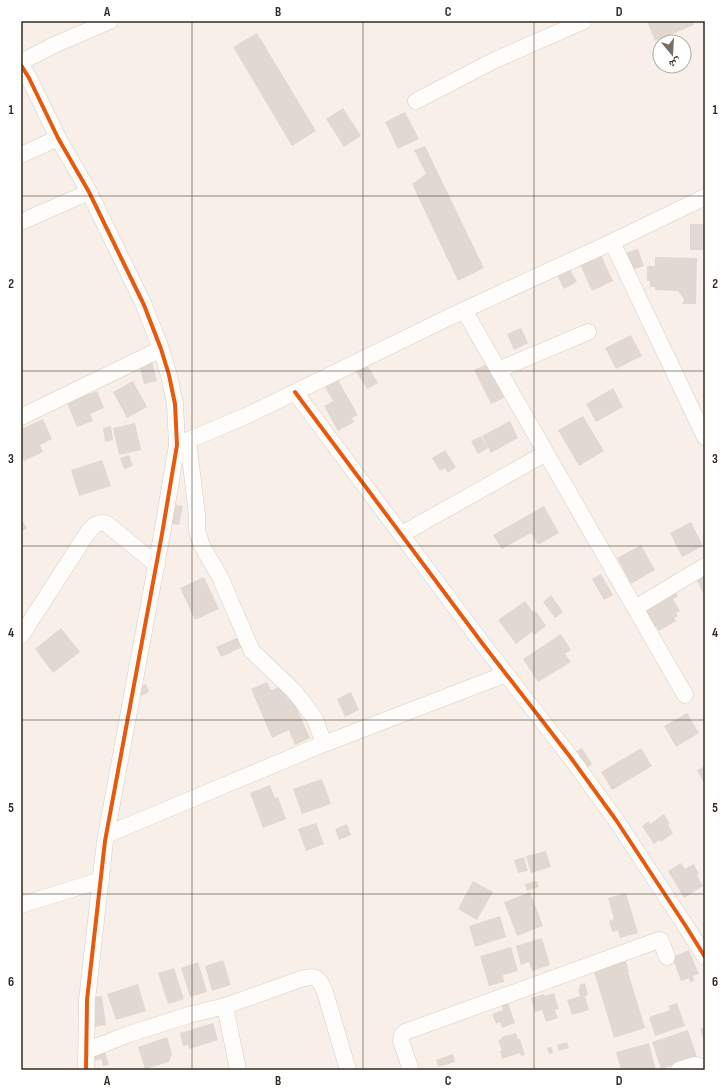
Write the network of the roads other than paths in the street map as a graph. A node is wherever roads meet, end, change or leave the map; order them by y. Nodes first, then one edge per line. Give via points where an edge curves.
1 (110, 21) edge
2 (584, 21) edge
3 (21, 62) edge
4 (21, 66) edge
5 (416, 100) dead end
6 (58, 138) junction
7 (21, 155) edge
8 (89, 192) junction
9 (705, 197) edge
10 (21, 222) edge
11 (612, 242) junction
12 (464, 310) junction
13 (588, 332) dead end
14 (161, 349) junction
15 (498, 370) junction
16 (295, 392) junction
17 (21, 417) edge
18 (705, 437) edge
19 (182, 443) junction
20 (546, 453) junction
21 (402, 534) junction
22 (157, 565) junction
23 (705, 566) edge
24 (635, 608) junction
25 (21, 636) edge
26 (506, 674) junction
27 (685, 695) dead end
28 (324, 744) junction
29 (106, 835) junction
30 (100, 880) junction
31 (21, 905) edge
32 (667, 957) dead end
33 (705, 957) edge
34 (226, 1006) junction
35 (86, 1051) junction
36 (705, 1068) edge
37 (86, 1070) edge
38 (238, 1070) edge
39 (348, 1070) edge
40 (410, 1070) edge
41 (679, 1070) edge

1 - 3 street
2 - 5 street via 496,60
4 - 6 street
6 - 7 street
6 - 8 street
8 - 10 street
8 - 14 street via 144,305
9 - 11 street
11 - 12 street
11 - 18 street
12 - 15 street
12 - 16 street
13 - 15 street
14 - 17 street
14 - 19 street via 169,375
15 - 20 street
16 - 19 street
16 - 21 street
19 - 22 street
19 - 28 street via 197,515 197,531 202,546 220,577 252,650 302,701 315,720
20 - 21 street
20 - 24 street
21 - 26 street
22 - 25 street via 107,524 98,523 88,532
22 - 29 street
23 - 24 street
24 - 27 street
26 - 28 street
26 - 33 street via 616,820
28 - 29 street
29 - 30 street
30 - 31 street
30 - 35 street via 87,1000
32 - 40 street via 659,940 404,1032 401,1041
34 - 35 street via 188,1015
34 - 38 street
34 - 39 street via 301,979 316,978 325,992
35 - 37 street
36 - 41 street via 695,1065

